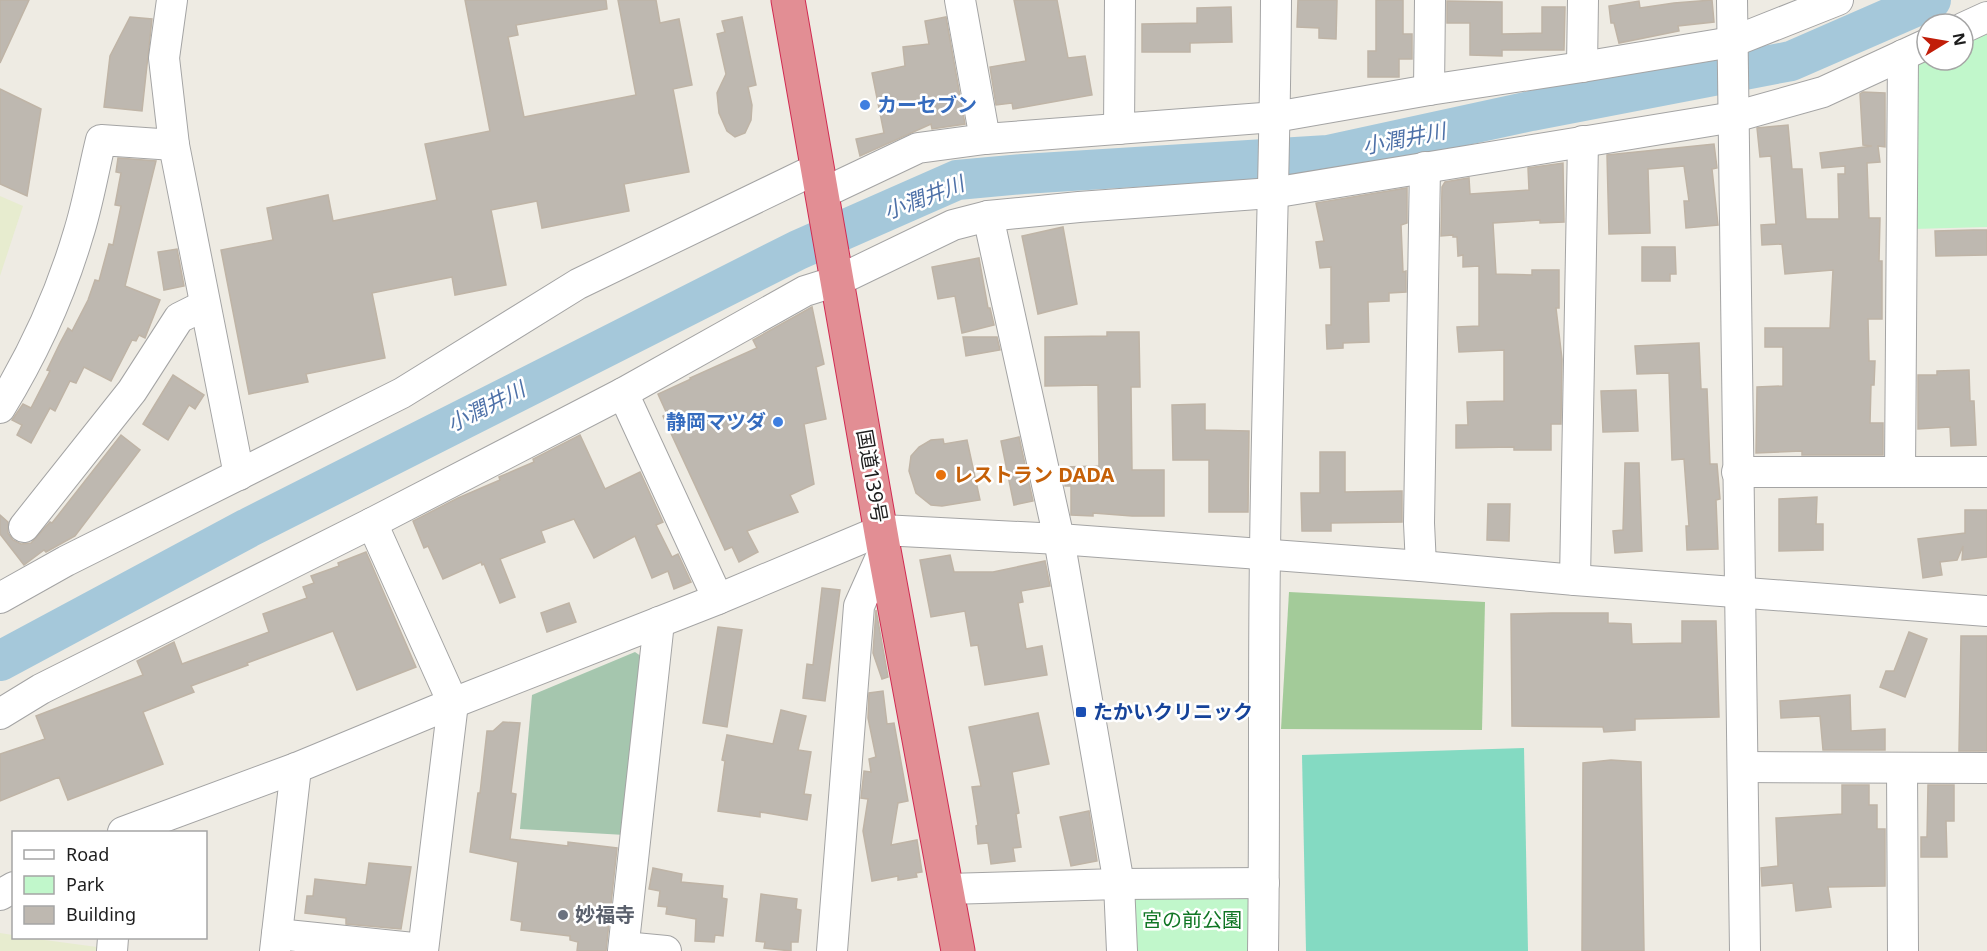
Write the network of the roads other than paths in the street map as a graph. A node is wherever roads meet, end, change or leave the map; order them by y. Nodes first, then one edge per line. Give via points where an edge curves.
1 (172, 0) edge
2 (788, 0) edge
3 (960, 0) edge
4 (1120, 0) edge
5 (1276, 0) edge
6 (1430, 0) edge
7 (1583, 0) edge
8 (1732, 0) edge
9 (1838, 0) edge
10 (1732, 42) junction
11 (1915, 50) edge
12 (1582, 67) junction
13 (1429, 90) junction
14 (1275, 117) junction
15 (1734, 117) junction
16 (1119, 129) junction
17 (985, 139) junction
18 (1583, 141) junction
19 (174, 145) junction
20 (1425, 167) junction
21 (820, 189) junction
22 (1272, 192) junction
23 (988, 216) junction
24 (836, 275) junction
25 (205, 305) junction
26 (623, 393) junction
27 (0, 408) edge
28 (1737, 472) junction
29 (1900, 472) junction
30 (1987, 472) edge
31 (239, 475) junction
32 (372, 523) junction
33 (24, 527) dead end
34 (1059, 539) junction
35 (883, 540) junction
36 (1265, 555) junction
37 (1420, 566) junction
38 (1575, 580) junction
39 (1739, 592) junction
40 (0, 597) edge
41 (718, 599) junction
42 (1987, 611) edge
43 (659, 622) junction
44 (453, 703) junction
45 (0, 714) edge
46 (1743, 767) junction
47 (296, 768) junction
48 (1902, 768) junction
49 (1987, 768) edge
50 (126, 831) edge
51 (1264, 883) junction
52 (1119, 884) junction
53 (947, 889) junction
54 (276, 943) edge
55 (624, 949) edge
56 (423, 950) edge
57 (666, 951) edge
58 (832, 951) edge
59 (958, 951) edge
60 (1122, 951) edge
61 (1263, 951) edge
62 (1745, 951) edge
63 (1903, 951) edge

1 - 19 street via 164,58
2 - 21 highway, 国道139号
3 - 17 street
4 - 16 street
5 - 14 street
6 - 13 street
7 - 12 street
8 - 10 street
9 - 10 street
10 - 12 street
10 - 15 street
11 - 15 street via 1823,92
11 - 29 street
12 - 13 street
13 - 14 street
14 - 16 street
14 - 22 street
15 - 18 street
15 - 28 street
16 - 17 street
17 - 21 street via 918,148
18 - 20 street
18 - 38 street
19 - 25 street
19 - 27 street via 101,140 79,234 56,301
20 - 22 street
20 - 37 street
21 - 24 highway, 国道139号
21 - 31 street via 578,284 402,393
22 - 23 street
22 - 36 street
23 - 24 street via 953,225
23 - 34 street
24 - 26 street
24 - 35 highway, 国道139号
25 - 31 street
25 - 33 street via 179,318 132,391
26 - 32 street
26 - 41 street
28 - 29 street
28 - 39 street
29 - 30 street
31 - 40 street
32 - 44 street
32 - 45 street via 41,689
34 - 35 street
34 - 36 street
34 - 52 street
35 - 41 street
35 - 53 highway, 国道139号
35 - 58 street via 859,606
36 - 37 street
36 - 51 street
37 - 38 street
38 - 39 street
39 - 42 street
39 - 46 street
41 - 43 street
43 - 44 street
43 - 55 street
44 - 47 street
44 - 56 street
46 - 48 street
46 - 62 street
47 - 50 street
47 - 54 street
48 - 49 street
48 - 63 street
51 - 52 street
51 - 61 street
52 - 53 street
52 - 60 street
53 - 59 highway, 国道139号
54 - 56 street
55 - 57 street

